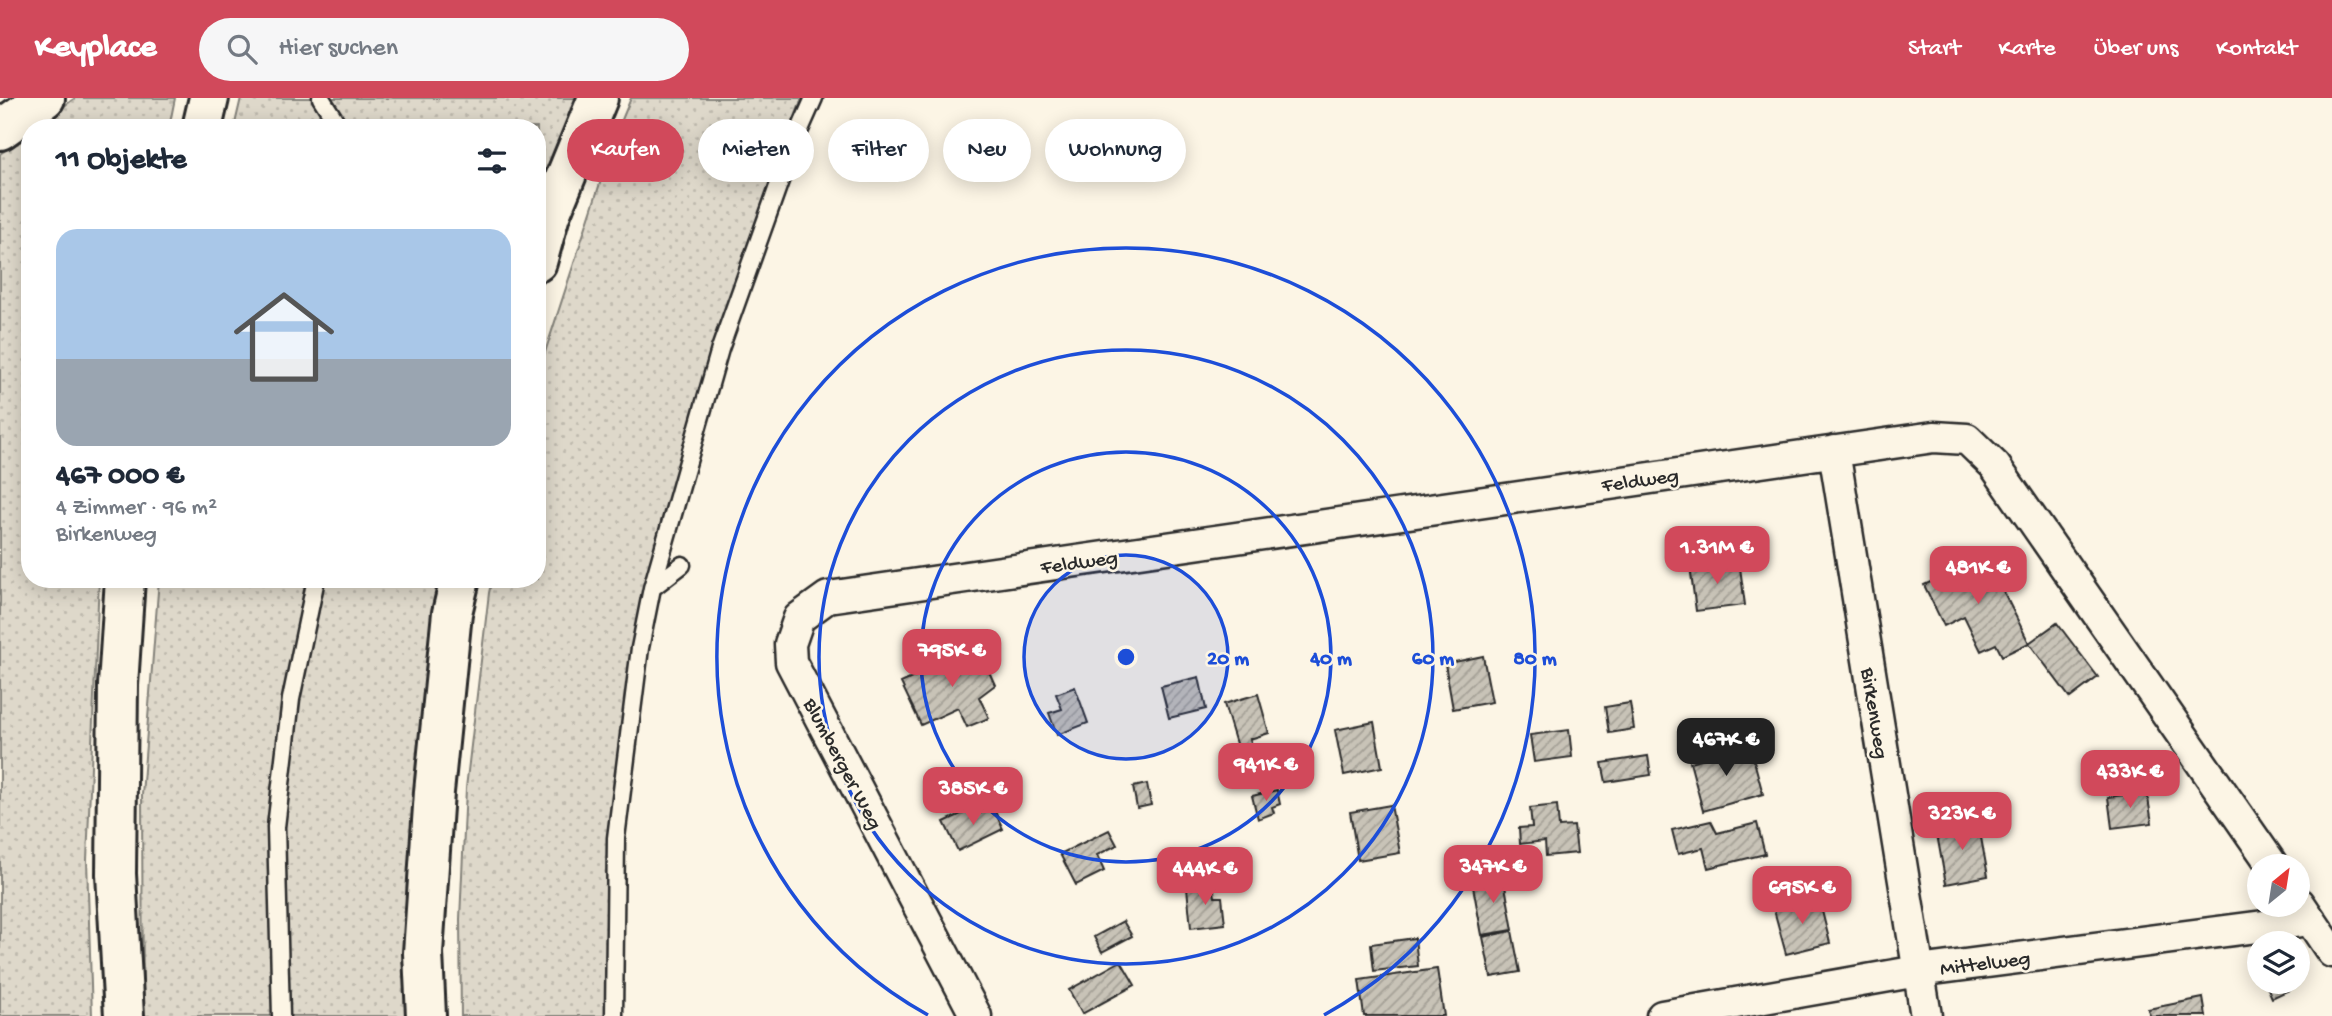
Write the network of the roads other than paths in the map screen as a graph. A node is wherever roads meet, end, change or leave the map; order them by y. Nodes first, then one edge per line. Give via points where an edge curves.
1 (45, 98) edge
2 (321, 98) edge
3 (598, 98) edge
4 (814, 98) edge
5 (334, 119) edge
6 (0, 130) edge
7 (546, 229) edge
8 (1834, 451) junction
9 (682, 565) dead end
10 (124, 588) edge
11 (314, 588) edge
12 (458, 588) edge
13 (652, 588) junction
14 (799, 618) joint
15 (2265, 854) edge
16 (2265, 917) edge
17 (2308, 917) edge
18 (2332, 952) edge
19 (1918, 971) junction
20 (124, 1016) edge
21 (281, 1016) edge
22 (426, 1016) edge
23 (614, 1016) edge
24 (976, 1016) edge
25 (1662, 1016) edge
26 (1926, 1016) edge

1 - 6 highway
2 - 5 lane
3 - 7 highway
4 - 13 lane via 720,349
8 - 14 street, Feldweg via 828,597
8 - 15 street, Feldweg via 1934,437 1967,439 1995,466
8 - 19 street, Birkenweg
9 - 13 lane
10 - 20 highway via 116,860
11 - 21 lane via 291,699 276,827
12 - 22 highway via 434,792 423,953
13 - 23 lane via 616,838
14 - 24 street, Blumberger Weg via 790,644 791,662
16 - 19 street, Mittelweg
17 - 18 street
19 - 25 street, Mittelweg
19 - 26 street, Birkenweg

